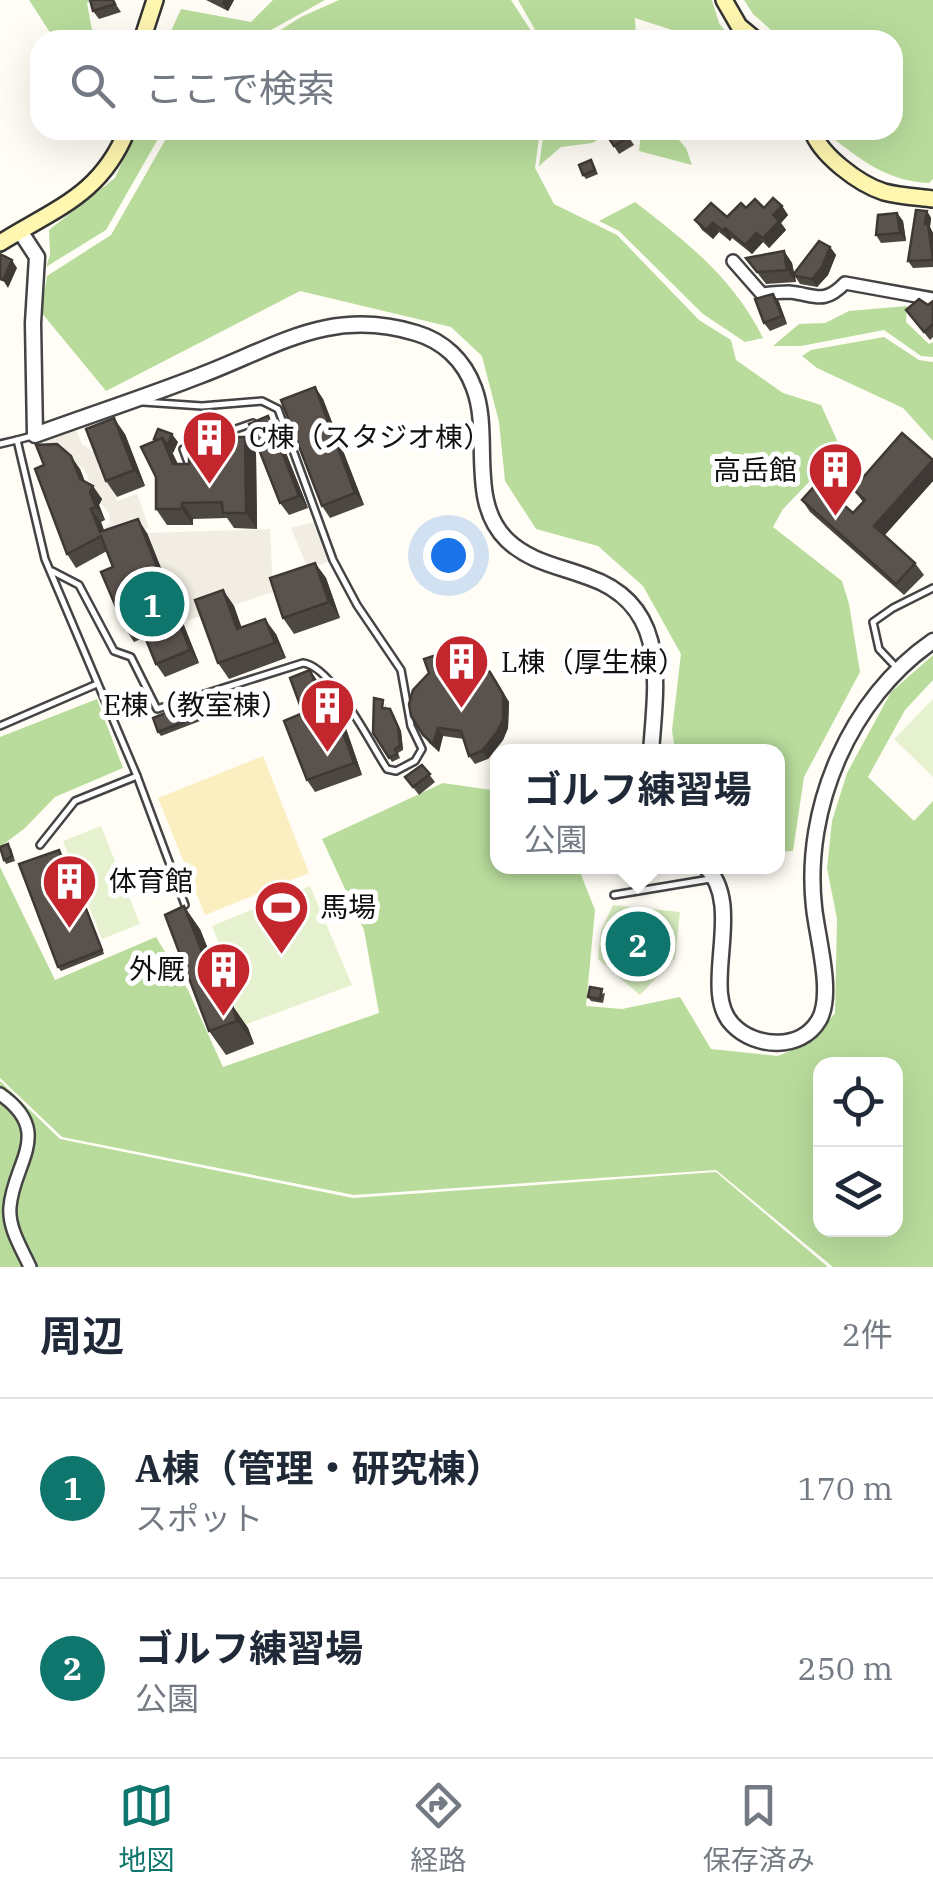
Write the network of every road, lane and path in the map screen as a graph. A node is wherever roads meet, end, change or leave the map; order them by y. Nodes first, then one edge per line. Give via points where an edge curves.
1 (156, 0) edge
2 (724, 0) edge
3 (146, 30) edge
4 (744, 30) edge
5 (123, 140) edge
6 (815, 140) edge
7 (933, 199) edge
8 (20, 231) junction
9 (0, 243) edge
10 (733, 261) dead end
11 (933, 299) edge
12 (130, 401) junction
13 (263, 420) edge
14 (35, 435) junction
15 (17, 440) junction
16 (0, 444) edge
17 (188, 466) edge
18 (52, 571) junction
19 (933, 588) edge
20 (933, 640) edge
21 (899, 670) junction
22 (97, 684) junction
23 (0, 726) edge
24 (652, 744) edge
25 (137, 776) junction
26 (40, 845) dead end
27 (714, 874) edge
28 (718, 878) junction
29 (614, 895) dead end
30 (185, 906) edge
31 (0, 1094) edge
32 (30, 1267) edge

1 - 3 main road
2 - 4 main road
5 - 8 main road via 91,187
6 - 7 main road via 882,192
8 - 9 main road
8 - 14 street via 37,257
10 - 11 street via 762,294 792,292 811,299 845,283
12 - 14 street
12 - 18 lane via 202,406 262,400 278,409 333,560 401,670 421,754 396,771 387,769 315,664 303,662 157,709 131,658 114,652 79,585
12 - 24 street via 345,322 388,324 436,339 473,384 486,501 498,531 523,555 594,579 639,612 657,676
13 - 17 lane via 182,449
14 - 15 lane
15 - 16 lane
15 - 18 lane
18 - 22 lane
19 - 21 lane via 873,622 878,649
20 - 21 street
21 - 28 street via 848,738 817,820 814,902 826,994 819,1020 804,1035 777,1044 752,1039 730,1023 720,999
22 - 23 lane
22 - 25 lane
25 - 26 lane via 75,801
25 - 30 lane
27 - 28 street
28 - 29 lane
31 - 32 street via 25,1119 24,1165 9,1210

